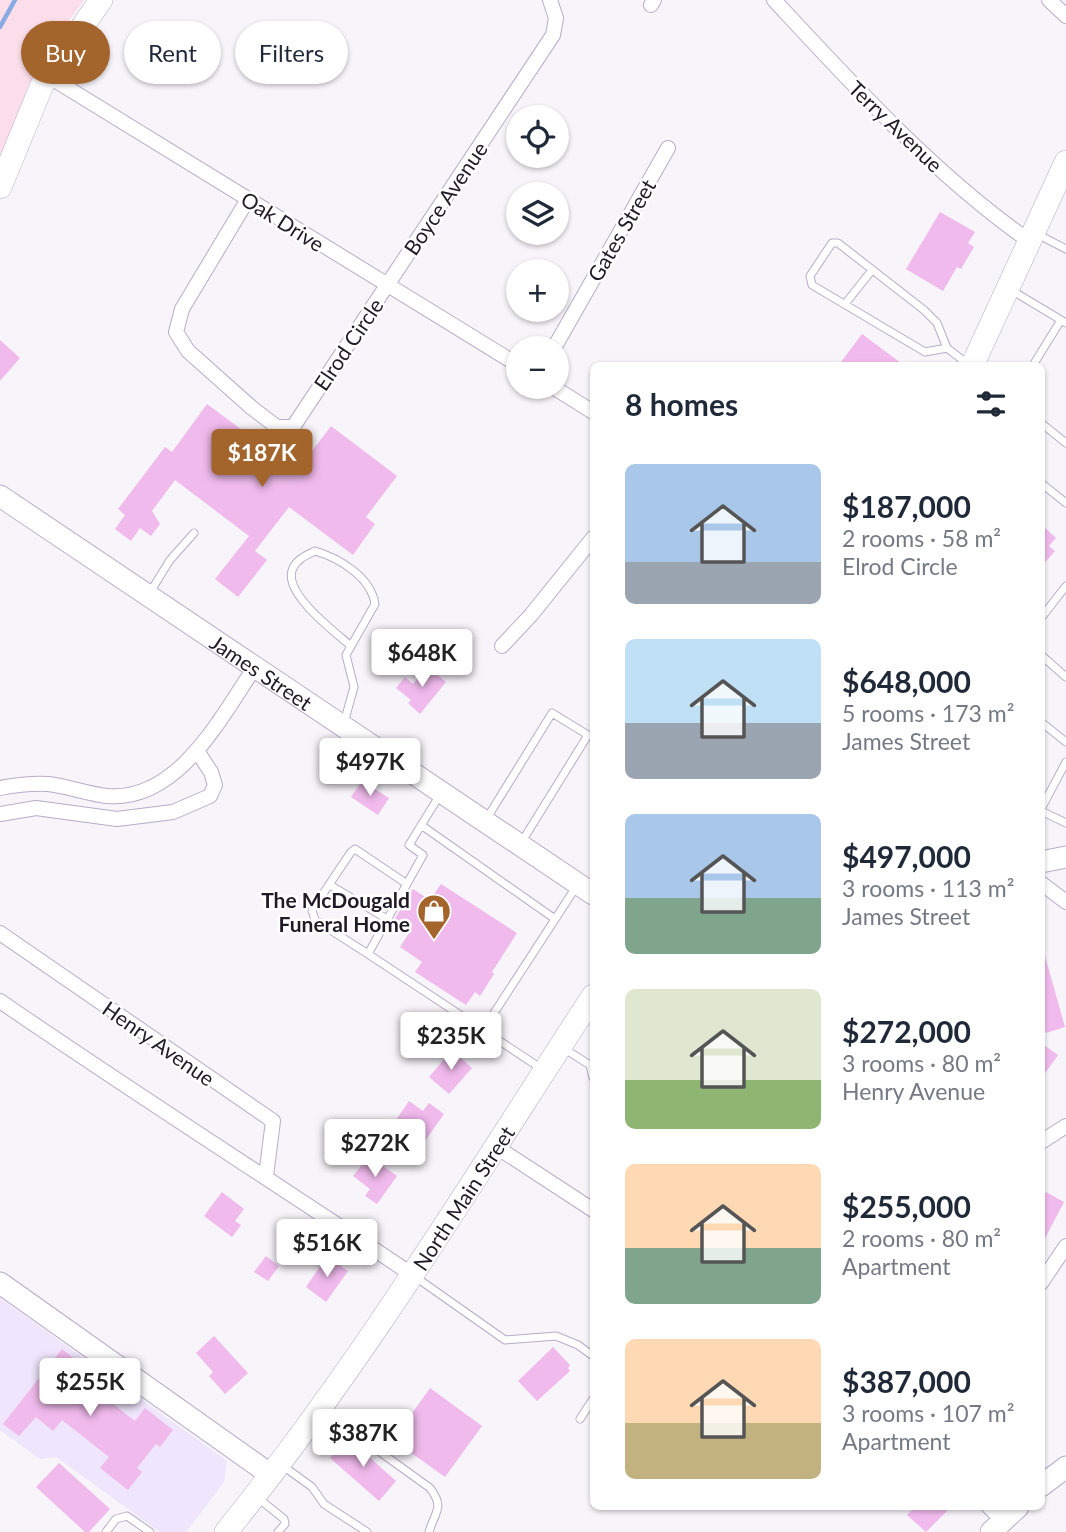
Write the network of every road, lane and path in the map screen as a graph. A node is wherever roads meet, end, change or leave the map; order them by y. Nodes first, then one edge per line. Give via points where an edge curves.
1 (101, 0) edge
2 (550, 0) edge
3 (774, 0) edge
4 (1049, 0) edge
5 (1066, 16) edge
6 (86, 21) edge
7 (43, 84) edge
8 (61, 84) edge
9 (668, 148) dead end
10 (1066, 162) edge
11 (0, 187) edge
12 (248, 200) junction
13 (1032, 236) junction
14 (1066, 248) edge
15 (872, 270) junction
16 (387, 285) junction
17 (1007, 288) junction
18 (845, 304) junction
19 (1063, 321) edge
20 (561, 336) edge
21 (947, 348) junction
22 (506, 358) edge
23 (966, 362) edge
24 (973, 362) edge
25 (1035, 362) dead end
26 (569, 397) edge
27 (590, 410) edge
28 (1045, 426) edge
29 (1066, 443) edge
30 (1045, 486) edge
31 (0, 496) edge
32 (1066, 503) edge
33 (194, 533) dead end
34 (590, 542) edge
35 (1066, 586) edge
36 (148, 595) junction
37 (1045, 613) edge
38 (351, 646) junction
39 (502, 646) dead end
40 (1045, 659) edge
41 (255, 667) junction
42 (1066, 677) edge
43 (1045, 725) edge
44 (343, 727) junction
45 (1066, 742) edge
46 (197, 751) junction
47 (1066, 762) edge
48 (0, 788) edge
49 (442, 793) junction
50 (1045, 802) edge
51 (1045, 812) edge
52 (0, 814) edge
53 (484, 821) junction
54 (1066, 823) edge
55 (421, 825) junction
56 (1066, 840) edge
57 (520, 845) junction
58 (1054, 860) edge
59 (407, 884) junction
60 (330, 885) junction
61 (1045, 886) edge
62 (586, 889) edge
63 (1066, 902) edge
64 (387, 919) junction
65 (555, 919) junction
66 (0, 933) edge
67 (368, 954) junction
68 (0, 1001) edge
69 (590, 1001) edge
70 (483, 1030) junction
71 (561, 1046) junction
72 (590, 1061) edge
73 (545, 1071) junction
74 (1063, 1133) edge
75 (1045, 1140) edge
76 (495, 1146) junction
77 (266, 1176) junction
78 (590, 1208) edge
79 (1066, 1246) edge
80 (411, 1274) junction
81 (1045, 1277) edge
82 (0, 1283) edge
83 (590, 1354) edge
84 (590, 1404) edge
85 (319, 1409) junction
86 (580, 1419) dead end
87 (1066, 1467) edge
88 (276, 1469) junction
89 (1045, 1483) edge
90 (255, 1496) junction
91 (234, 1529) edge
92 (106, 1532) edge
93 (150, 1532) edge
94 (278, 1532) edge
95 (367, 1532) edge
96 (429, 1532) edge

1 - 6 main road
2 - 16 street, Boyce Avenue via 556,18 553,36
3 - 13 street, Terry Avenue via 922,154 992,215
4 - 5 street
7 - 11 main road
8 - 12 street, Oak Drive
9 - 20 street, Gates Street
10 - 13 main road
12 - 16 street, Oak Drive
12 - 16 street, Elrod Circle via 182,309 176,332 188,351 277,427 293,427
13 - 14 lane
13 - 17 main road
15 - 18 lane
15 - 18 lane via 832,243 810,276 812,285
15 - 21 lane via 925,310 937,323
16 - 22 street, Oak Drive
17 - 19 lane
17 - 24 main road
18 - 21 lane via 925,352
19 - 25 lane
21 - 23 lane
26 - 27 street
28 - 29 lane
30 - 32 lane
31 - 36 street, James Street
33 - 36 lane
34 - 39 street
35 - 37 lane
36 - 41 street, James Street
38 - 38 lane via 375,604 374,597 363,579 332,556 315,551 292,569 295,590
38 - 44 lane via 346,655 354,687
40 - 42 lane
41 - 44 street, James Street
41 - 46 street
43 - 45 lane
44 - 49 street, James Street
46 - 48 street via 166,780 134,793 108,796 50,784
46 - 52 street via 215,785 210,796 173,812 117,819 36,808
47 - 50 lane
49 - 53 street, James Street
49 - 55 lane
51 - 54 lane
53 - 57 street, James Street
53 - 57 lane via 552,713 588,735
55 - 59 lane via 409,845 423,855
55 - 65 lane
56 - 58 street
57 - 62 street, James Street
59 - 60 lane via 355,849
59 - 64 lane
60 - 64 lane
60 - 67 lane via 312,910 315,920
61 - 63 street
62 - 65 lane
64 - 67 lane
65 - 70 lane
66 - 77 street, Henry Avenue via 273,1121
67 - 70 lane
68 - 77 street
69 - 71 main road, North Main Street
70 - 73 lane
71 - 72 lane
71 - 73 main road, North Main Street
73 - 76 main road, North Main Street
74 - 75 street
76 - 78 street
76 - 80 main road, North Main Street
77 - 80 street
79 - 81 street
80 - 83 lane via 505,1340 555,1336
80 - 85 main road, North Main Street
82 - 88 street
84 - 86 lane
85 - 88 main road, North Main Street
85 - 96 lane via 430,1488 439,1501
87 - 89 street
88 - 90 main road, North Main Street
88 - 95 lane via 312,1487 324,1504
90 - 91 main road, North Main Street
90 - 94 lane via 284,1518
92 - 93 lane via 116,1519 127,1516

